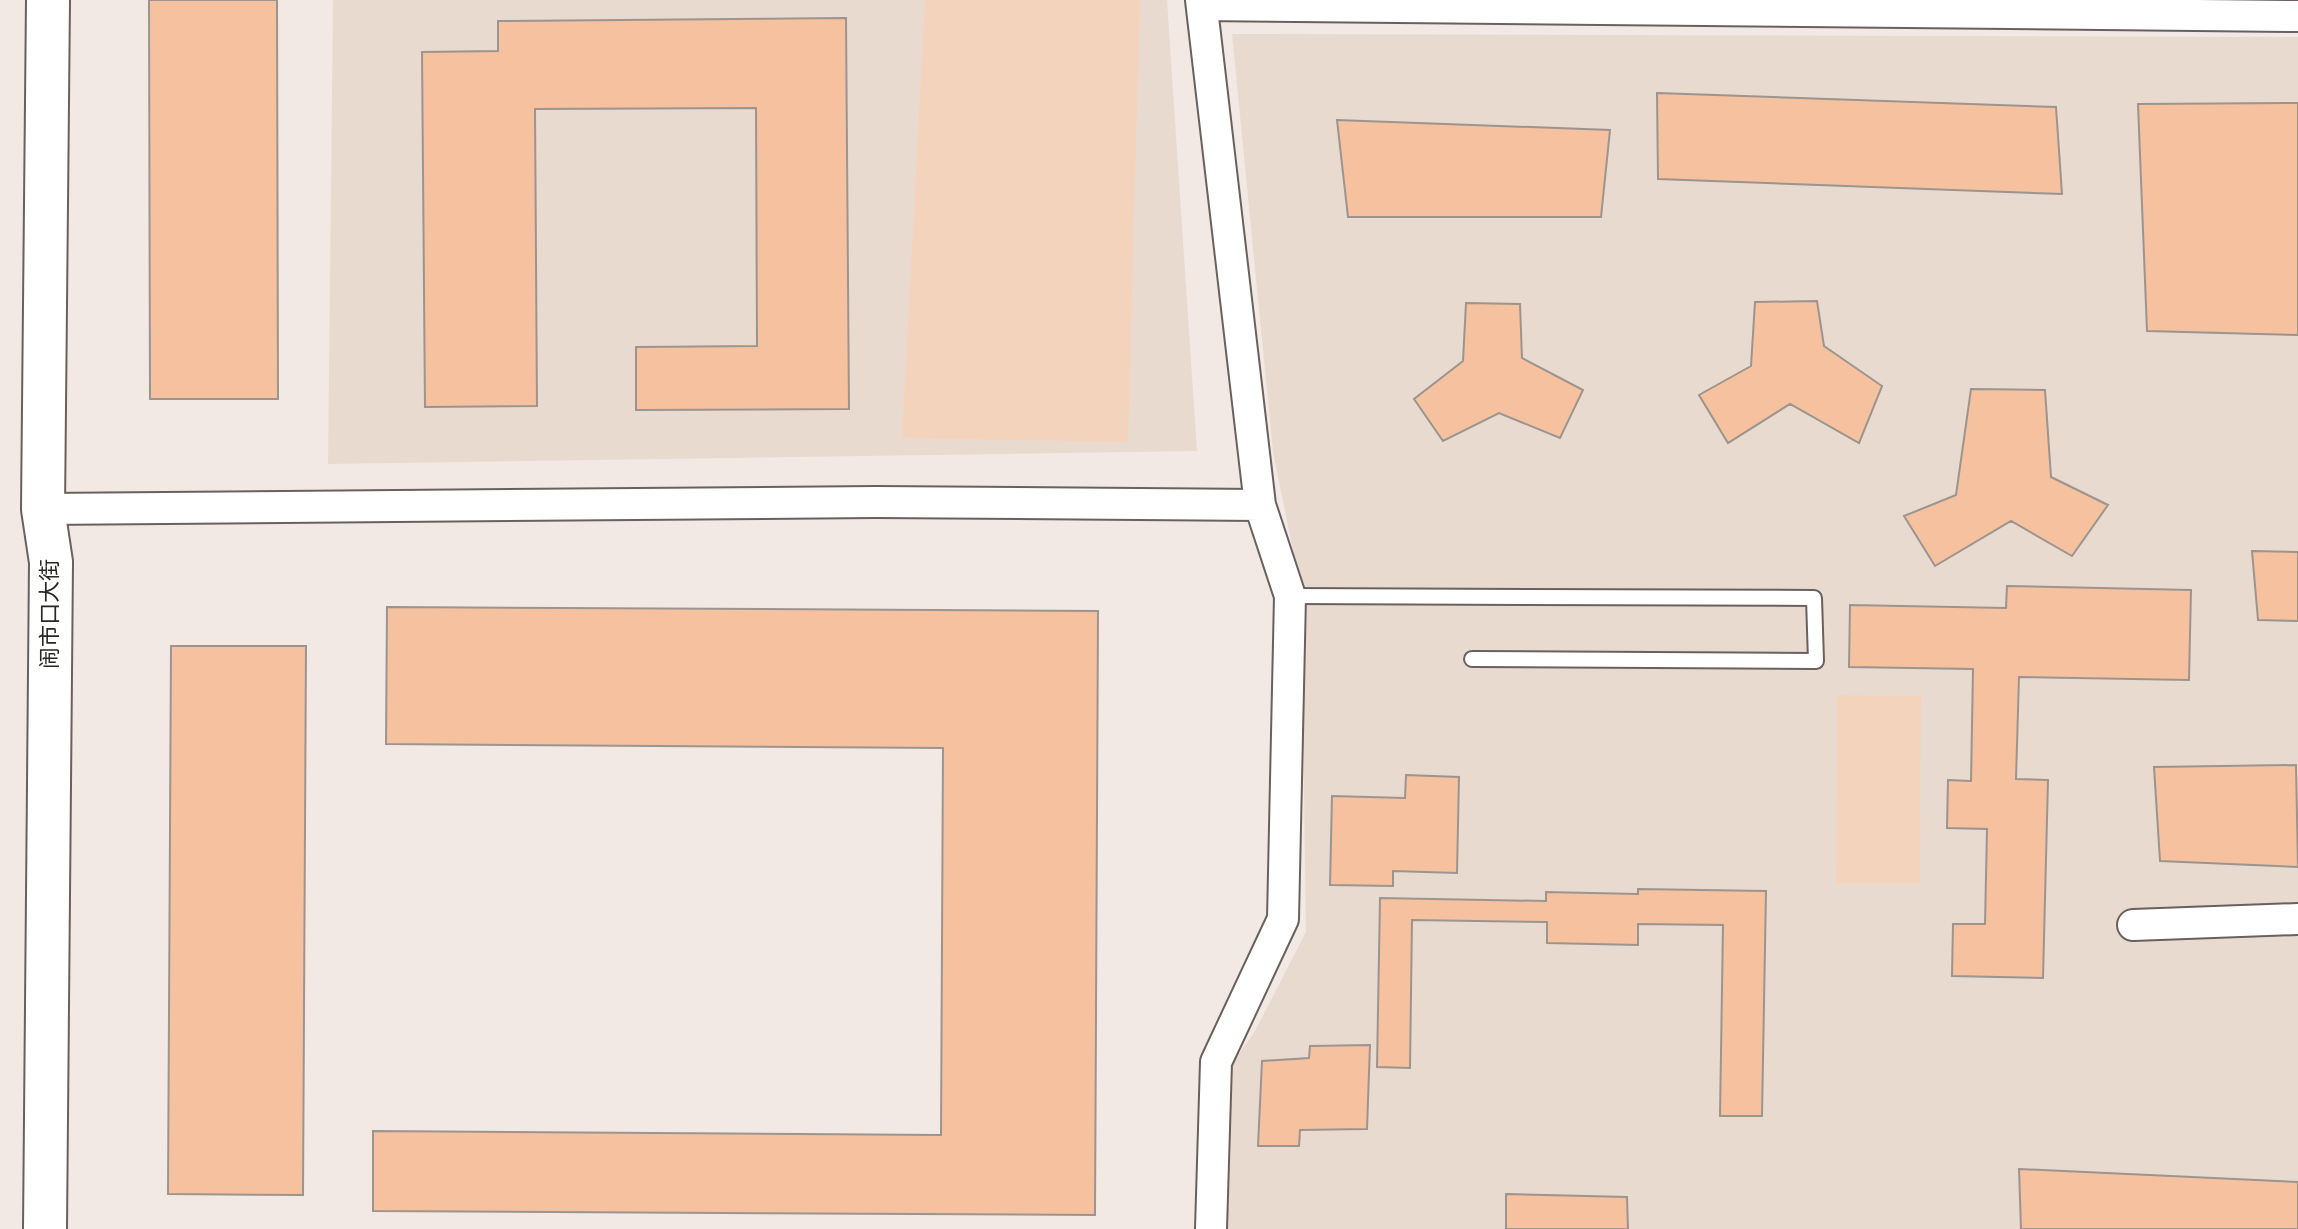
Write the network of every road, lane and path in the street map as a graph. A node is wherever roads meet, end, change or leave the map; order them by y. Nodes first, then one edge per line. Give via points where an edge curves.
1 (48, 0) edge
2 (1202, 3) edge
3 (2298, 16) edge
4 (1260, 505) junction
5 (43, 509) junction
6 (1290, 596) junction
7 (1472, 659) dead end
8 (2298, 919) edge
9 (2133, 925) dead end
10 (45, 1229) edge
11 (1211, 1229) edge

1 - 5 main road, 闹市口大街
2 - 3 street
2 - 4 street
4 - 5 street via 876,502
4 - 6 street
5 - 10 main road, 闹市口大街 via 51,562
6 - 7 lane via 1814,598 1816,661
6 - 11 street via 1283,919 1216,1062
8 - 9 street

